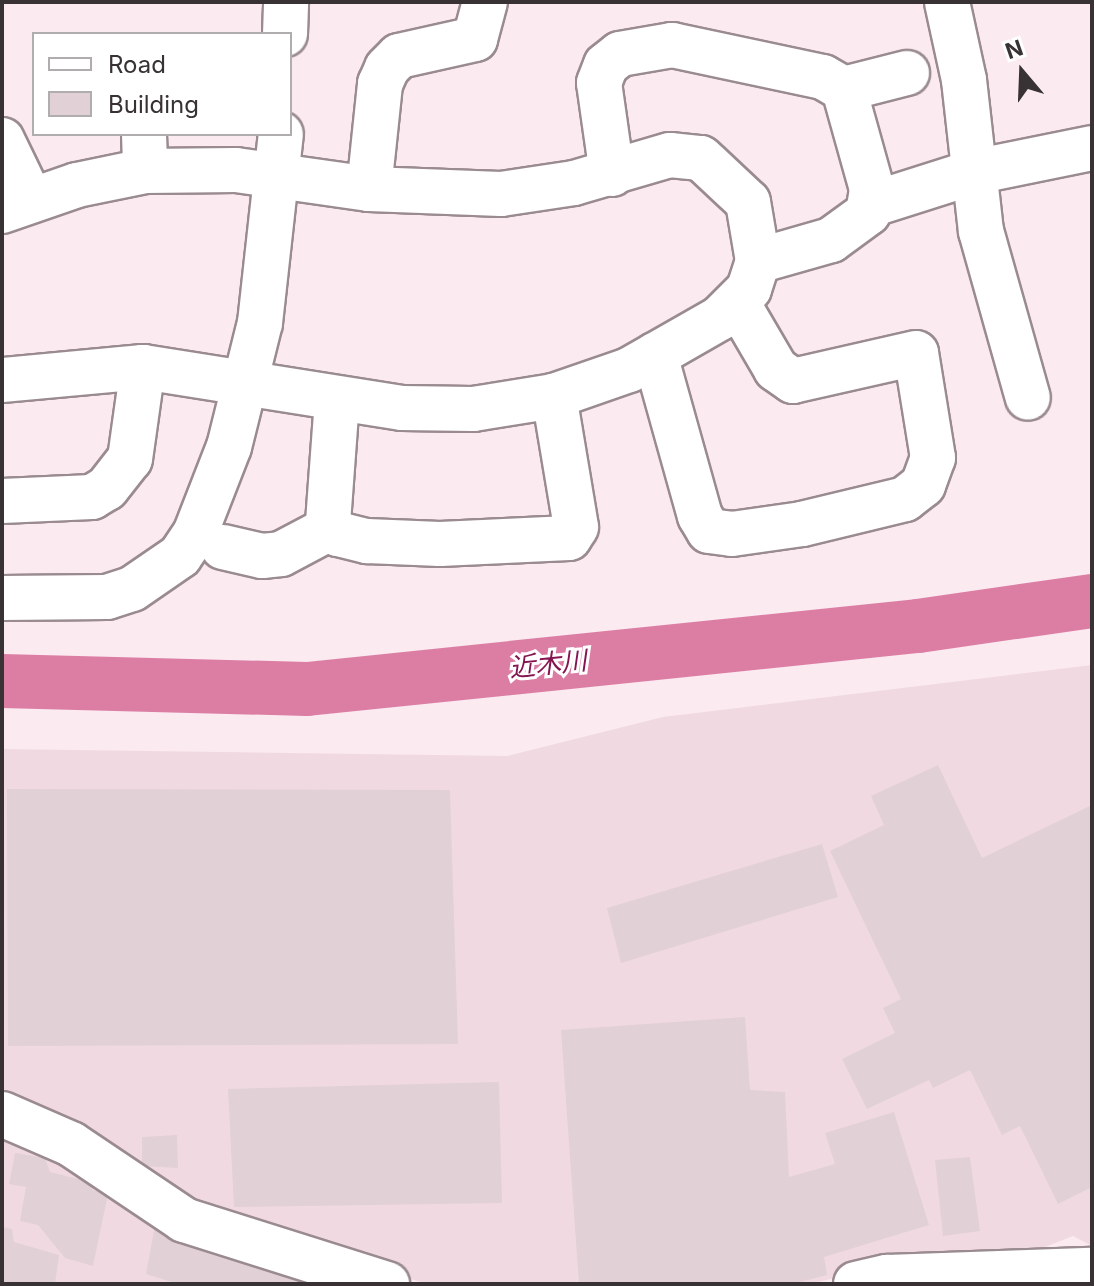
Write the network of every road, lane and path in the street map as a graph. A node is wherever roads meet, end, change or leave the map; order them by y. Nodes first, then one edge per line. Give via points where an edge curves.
1 (286, 2) edge
2 (485, 2) edge
3 (947, 2) edge
4 (285, 32) edge
5 (907, 73) dead end
6 (844, 89) junction
7 (2, 140) edge
8 (1092, 148) edge
9 (145, 153) edge
10 (280, 154) edge
11 (974, 172) junction
12 (612, 174) junction
13 (369, 189) junction
14 (870, 205) junction
15 (16, 206) edge
16 (758, 261) junction
17 (738, 304) junction
18 (655, 355) junction
19 (143, 367) junction
20 (2, 380) edge
21 (245, 385) junction
22 (554, 396) junction
23 (1028, 398) dead end
24 (337, 400) junction
25 (2, 501) edge
26 (332, 527) junction
27 (223, 547) dead end
28 (2, 598) edge
29 (2, 1114) edge
30 (1092, 1270) edge
31 (878, 1282) edge
32 (387, 1284) edge

1 - 4 street
2 - 13 street via 475,39 399,56 387,68 380,84
3 - 11 street via 964,80
5 - 6 street
6 - 12 street via 823,77 672,45 620,54 606,65 599,83
6 - 14 street via 865,156
7 - 15 street
8 - 11 street
9 - 10 street via 197,168
9 - 15 street
10 - 13 street
10 - 21 street via 260,323
11 - 14 street
11 - 23 street via 981,231
12 - 13 street via 501,194
12 - 16 street via 670,155 701,158 748,202
14 - 16 street via 852,228 831,240
16 - 17 street
17 - 18 street
17 - 18 street via 776,369 793,381 916,353 933,458 923,485 905,499 802,524 732,534 709,531 700,516
18 - 22 street
19 - 20 street
19 - 21 street
19 - 25 street via 130,459 107,488 92,497
21 - 24 street
21 - 28 street via 210,505 180,556 132,589 107,597
22 - 24 street via 473,409
22 - 26 street via 576,527 569,538 413,544 367,541
24 - 26 street via 327,513
26 - 27 street via 281,554 262,556
29 - 32 street via 71,1144 184,1220
30 - 31 street

